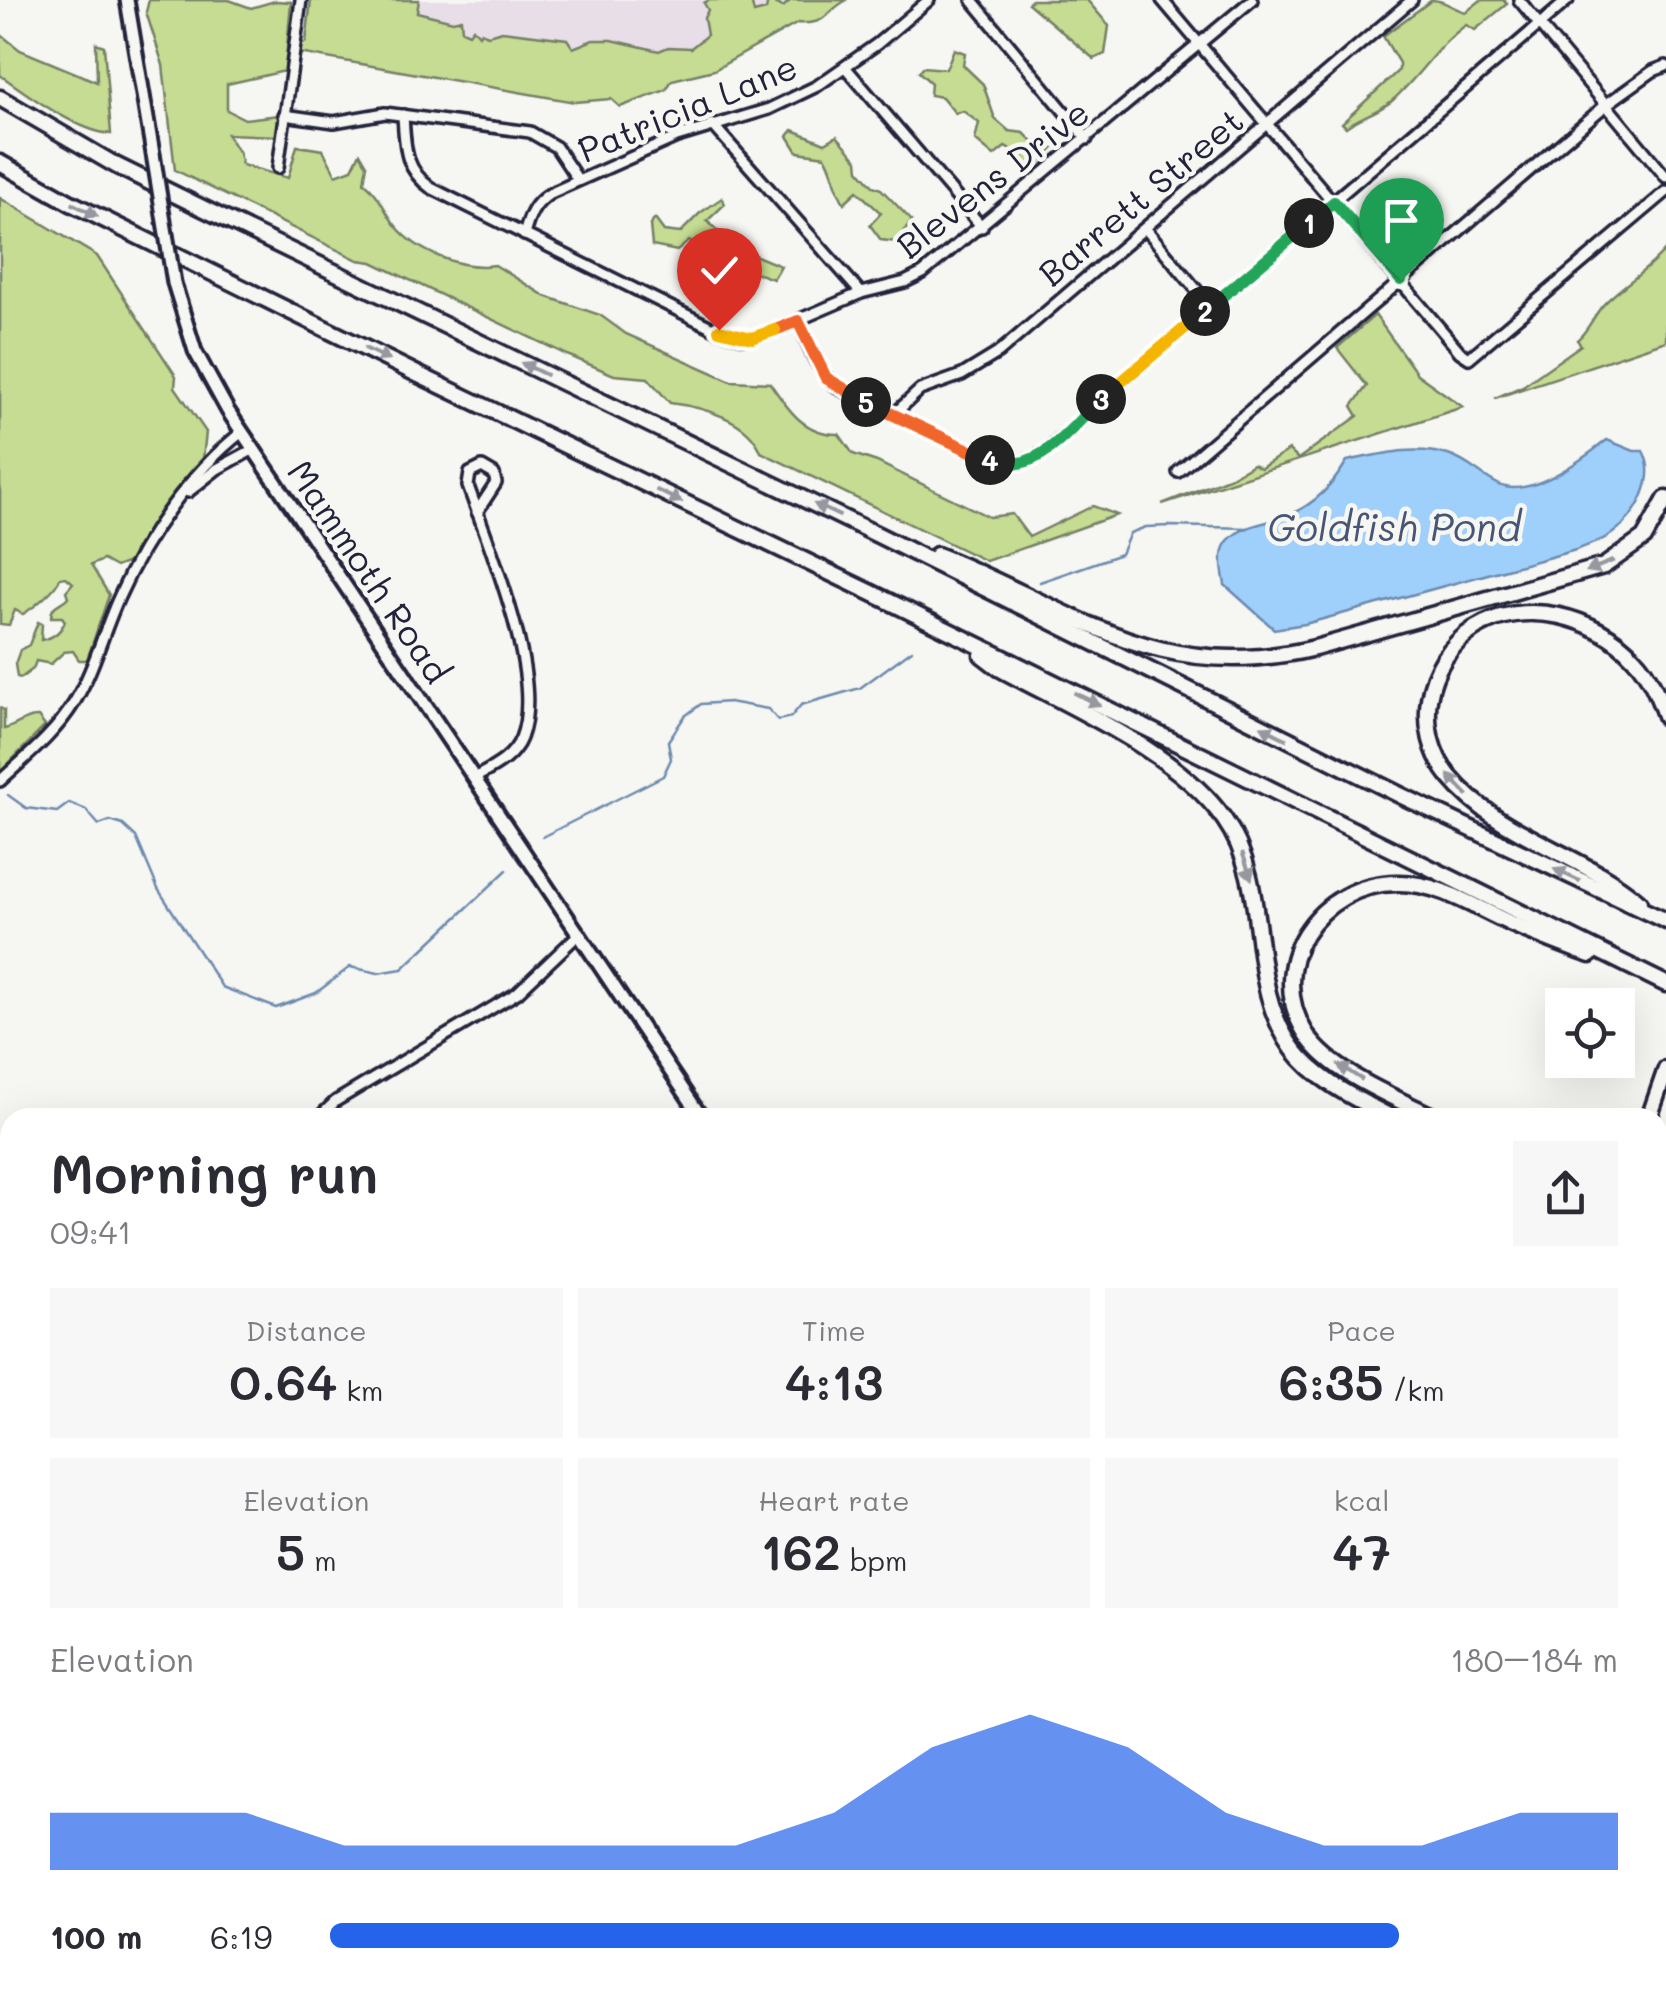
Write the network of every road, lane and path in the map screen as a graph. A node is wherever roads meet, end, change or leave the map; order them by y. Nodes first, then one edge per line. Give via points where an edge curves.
1 (126, 0) edge
2 (300, 0) edge
3 (929, 0) edge
4 (972, 0) edge
5 (1162, 0) edge
6 (1252, 0) edge
7 (1412, 0) edge
8 (1519, 0) edge
9 (1568, 0) edge
10 (1540, 24) junction
11 (1200, 45) junction
12 (1666, 66) edge
13 (846, 68) junction
14 (0, 98) edge
15 (1607, 104) junction
16 (284, 115) junction
17 (403, 116) junction
18 (712, 124) junction
19 (1268, 124) junction
20 (1086, 139) junction
21 (0, 163) edge
22 (278, 168) dead end
23 (1666, 177) edge
24 (578, 180) junction
25 (1666, 192) edge
26 (1334, 202) junction
27 (982, 227) junction
28 (1145, 228) junction
29 (524, 235) junction
30 (1401, 280) junction
31 (861, 293) junction
32 (1210, 306) junction
33 (798, 321) junction
34 (893, 415) junction
35 (242, 432) junction
36 (254, 449) junction
37 (1178, 472) dead end
38 (1666, 499) edge
39 (179, 501) junction
40 (477, 512) junction
41 (878, 535) junction
42 (958, 636) junction
43 (1666, 718) edge
44 (476, 777) junction
45 (0, 782) edge
46 (1661, 918) edge
47 (580, 933) junction
48 (1621, 961) junction
49 (1660, 981) edge
50 (1666, 1069) edge
51 (329, 1108) edge
52 (695, 1108) edge
53 (1374, 1108) edge
54 (1416, 1108) edge
55 (1652, 1108) edge

1 - 35 main road, Mammoth Road, bridge via 174,283 195,350
2 - 16 street
3 - 13 street, Patricia Lane
4 - 20 street
5 - 11 street
6 - 11 street, Blevens Drive
7 - 19 street, Barrett Street
8 - 10 street
9 - 10 street
10 - 15 street
10 - 26 street
11 - 19 street
11 - 20 street, Blevens Drive
12 - 15 street
13 - 18 street, Patricia Lane via 769,109
13 - 27 street
41 -> 14 highway via 117,166
15 - 23 street
15 - 30 street
16 - 17 street via 334,122
16 - 22 street
17 - 24 street via 540,136
17 - 29 street, Blevens Drive via 405,155 416,177
18 - 24 street, Patricia Lane
18 - 31 street
19 - 26 street
19 - 28 street, Barrett Street
20 - 27 street, Blevens Drive
21 -> 42 highway via 176,256
24 - 29 street, Patricia Lane via 542,198
25 - 30 street via 1469,358
26 - 30 street
26 - 32 street
27 - 31 street, Blevens Drive via 916,276
28 - 32 street
28 - 34 street, Barrett Street via 998,353 920,390
29 - 33 street, Blevens Drive via 726,334 752,338
30 - 37 street
31 - 33 street, Blevens Drive
32 - 34 street via 1049,449 1023,464 995,463
33 - 34 street via 826,378
35 - 36 main road, Mammoth Road
35 - 39 street
36 - 39 street
36 - 44 main road, Mammoth Road
38 -> 41 highway via 1644,538 1604,566 1315,648 1241,660 1141,646
39 - 45 street via 127,579 76,699
40 - 40 street via 496,483 482,467 467,481
40 - 44 street via 507,600 527,692 526,724 515,749
46 -> 41 highway
42 -> 48 highway
42 -> 53 highway via 999,668 1150,752 1202,793 1235,837 1251,876 1268,990 1293,1049 1324,1080
46 -> 43 highway via 1458,786 1432,747 1427,706 1441,664 1474,629 1507,616 1544,614 1592,627 1623,647 1646,673
44 - 47 main road, Mammoth Road
47 - 51 street via 517,994
47 - 52 main road, Mammoth Road
48 - 49 highway
54 -> 48 highway via 1327,1057 1296,1014 1296,954 1307,925 1335,901 1400,882 1441,890 1595,957
50 - 55 highway

